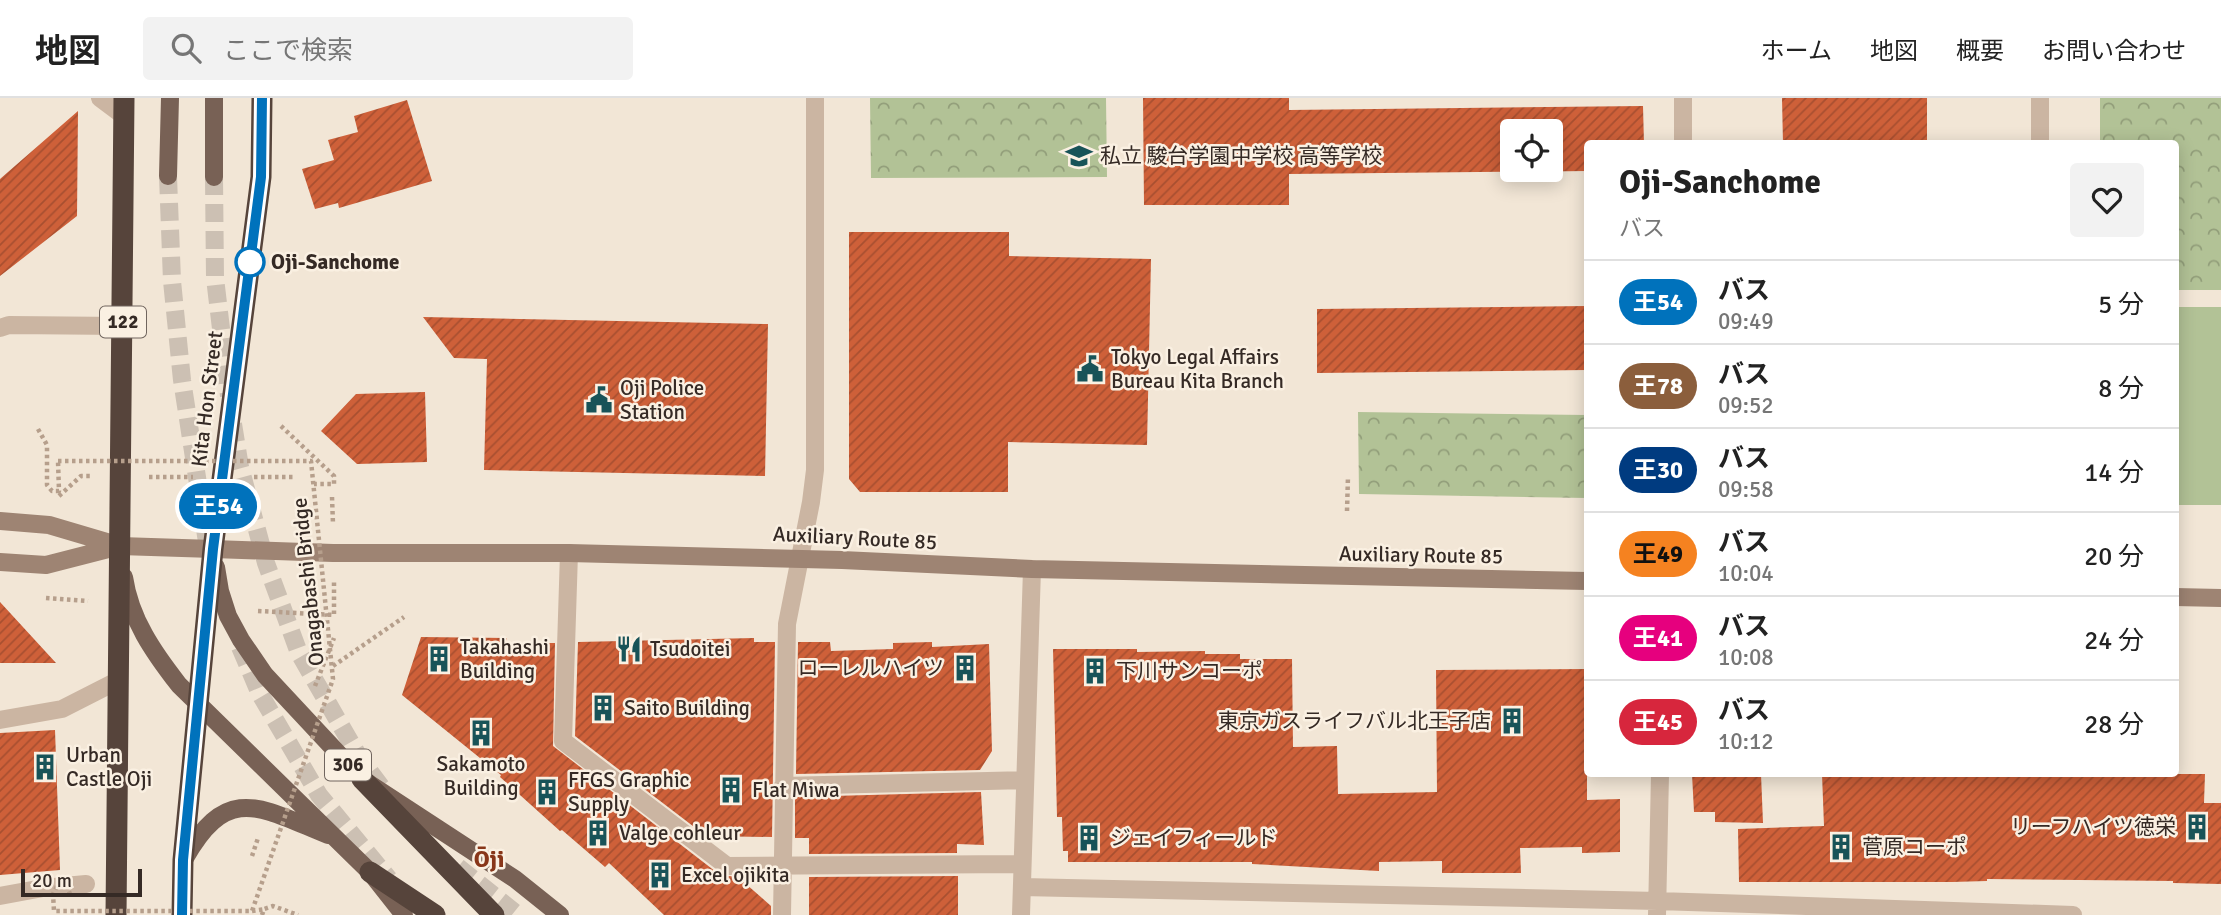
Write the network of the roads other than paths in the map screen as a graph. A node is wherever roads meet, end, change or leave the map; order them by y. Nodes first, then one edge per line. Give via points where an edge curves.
1 (100, 98) edge
2 (170, 98) edge
3 (214, 98) edge
4 (262, 98) edge
5 (815, 98) edge
6 (1683, 98) edge
7 (2040, 98) edge
8 (124, 107) edge
9 (1683, 140) edge
10 (2040, 140) edge
11 (168, 176) tunnel mouth
12 (214, 177) tunnel mouth
13 (123, 326) junction
14 (0, 328) edge
15 (0, 521) edge
16 (120, 545) junction
17 (213, 549) junction
18 (569, 552) junction
19 (800, 559) junction
20 (0, 562) edge
21 (1032, 569) junction
22 (1584, 581) edge
23 (2179, 597) edge
24 (2221, 598) edge
25 (117, 681) junction
26 (198, 702) junction
27 (0, 720) edge
28 (1660, 777) edge
29 (362, 779) junction
30 (1025, 780) junction
31 (783, 786) junction
32 (338, 839) junction
33 (183, 860) junction
34 (1023, 864) junction
35 (783, 865) junction
36 (370, 872) junction
37 (86, 884) dead end
38 (1022, 887) junction
39 (0, 896) edge
40 (1658, 908) edge
41 (116, 915) edge
42 (182, 915) edge
43 (404, 915) edge
44 (435, 915) edge
45 (494, 915) edge
46 (560, 915) edge
47 (782, 915) edge
48 (1021, 915) edge
49 (2073, 915) edge

1 - 8 street
2 - 11 main road
3 - 12 main road
4 - 17 highway, Kita Hon Street via 261,177
5 - 19 street via 815,470
6 - 9 street
7 - 10 street
8 - 13 highway, 122
13 - 14 street
13 - 16 highway, 122
15 - 16 street via 48,524
16 - 17 street, Auxiliary Route 85
16 - 20 street via 47,565
16 - 25 highway, 122
16 - 26 main road via 125,586 148,641
17 - 18 street, Auxiliary Route 85
17 - 26 highway, Kita Hon Street
17 - 29 main road, 306 via 220,591 241,640 265,675
18 - 19 street, Auxiliary Route 85
18 - 35 street via 563,741 727,866
19 - 21 street, Auxiliary Route 85
19 - 31 street via 787,624
21 - 22 street, Auxiliary Route 85
21 - 30 street
23 - 24 street
25 - 27 street via 62,709
25 - 41 highway, 122
26 - 32 main road
26 - 33 highway, Kita Hon Street
28 - 40 street
29 - 45 highway
29 - 46 main road, 306 via 515,879
30 - 31 street
30 - 34 street
31 - 35 street
32 - 33 main road via 253,806 235,807 198,834
32 - 36 main road
33 - 42 highway, Kita Hon Street
34 - 35 street
34 - 38 street
35 - 47 street
36 - 43 main road
36 - 44 highway
37 - 39 street
38 - 40 street
38 - 48 street
40 - 49 street

